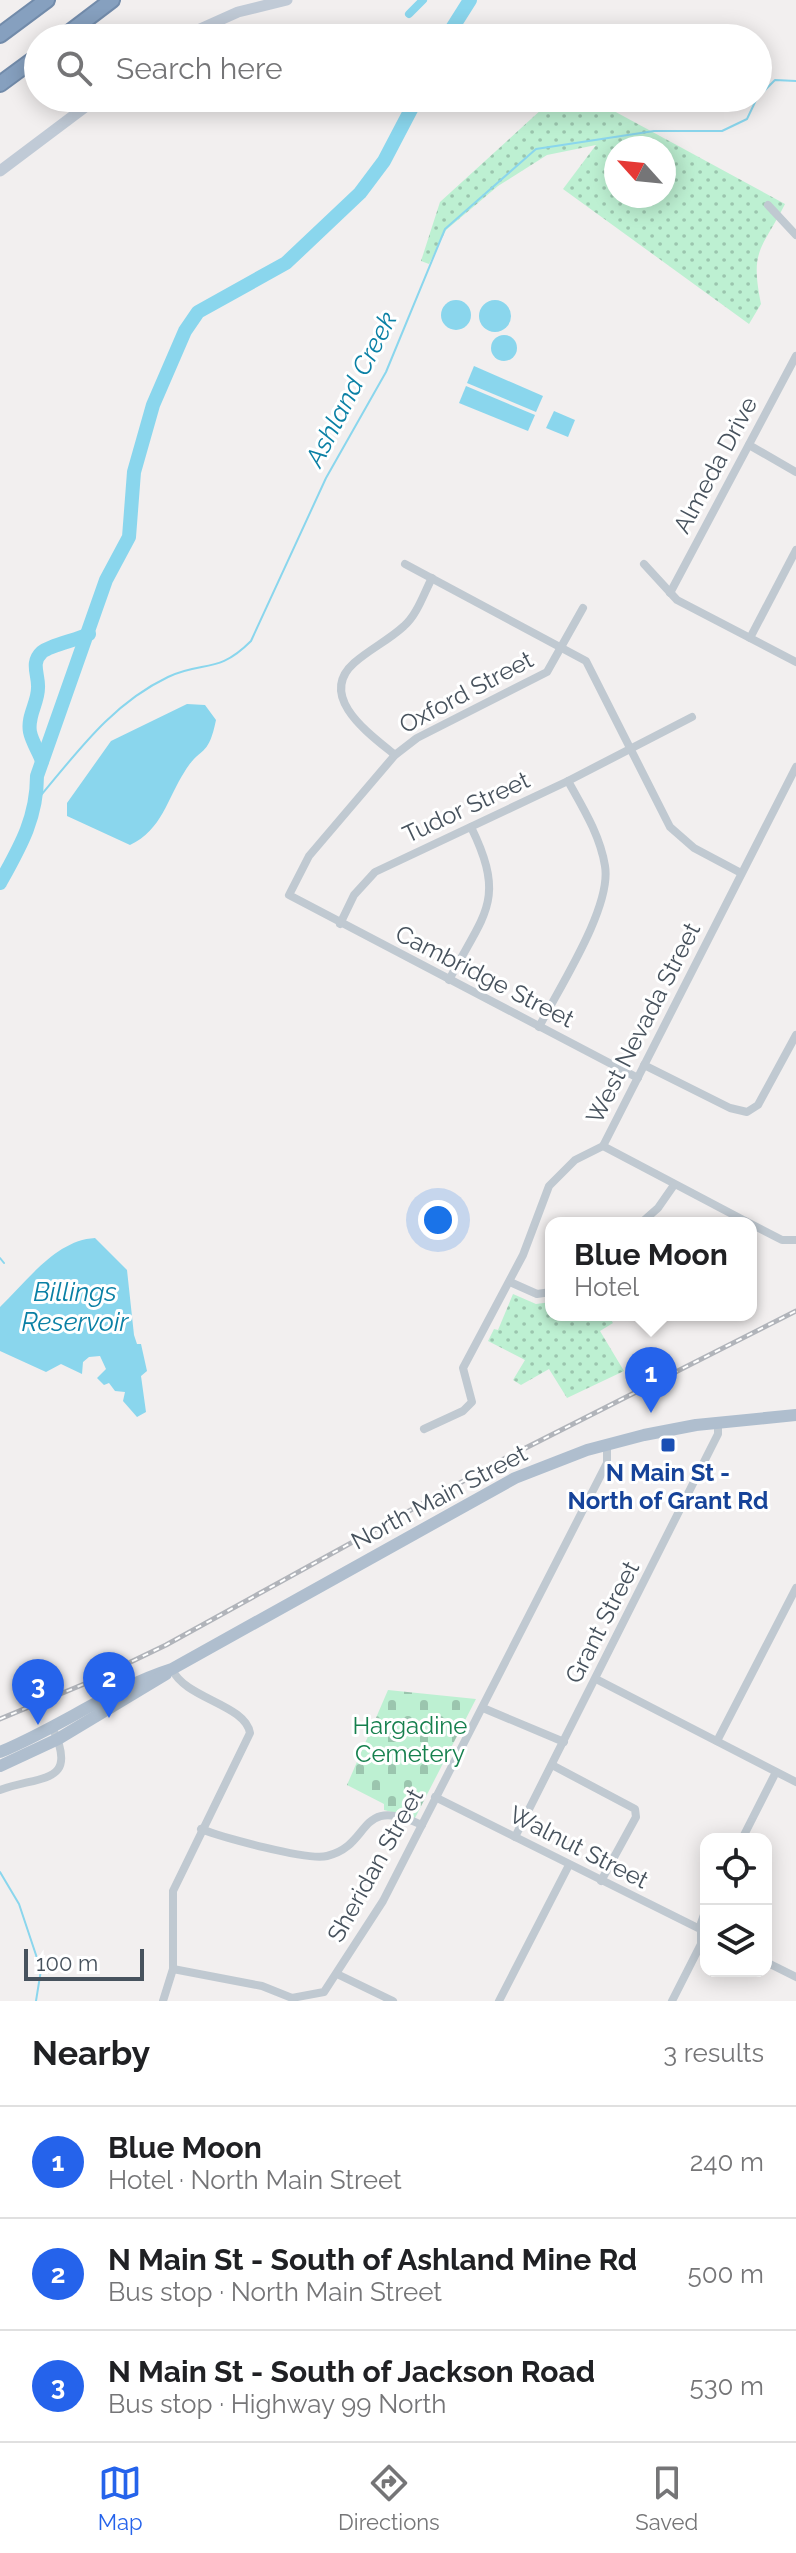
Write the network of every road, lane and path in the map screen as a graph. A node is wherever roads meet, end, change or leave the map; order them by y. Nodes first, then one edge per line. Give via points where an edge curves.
1 (47, 0) edge
2 (112, 0) edge
3 (287, 0) edge
4 (80, 24) edge
5 (210, 24) edge
6 (0, 35) edge
7 (24, 66) edge
8 (0, 84) edge
9 (78, 112) edge
10 (0, 171) edge
11 (768, 205) dead end
12 (795, 230) edge
13 (796, 356) edge
14 (749, 445) junction
15 (796, 472) edge
16 (796, 550) edge
17 (405, 564) dead end
18 (644, 564) dead end
19 (432, 578) junction
20 (670, 593) junction
21 (583, 608) dead end
22 (750, 638) junction
23 (562, 647) junction
24 (796, 662) edge
25 (692, 717) dead end
26 (631, 748) junction
27 (395, 755) junction
28 (796, 767) edge
29 (568, 781) junction
30 (471, 827) junction
31 (741, 873) junction
32 (314, 911) joint
33 (340, 924) junction
34 (449, 980) junction
35 (539, 1027) junction
36 (796, 1035) edge
37 (644, 1065) junction
38 (638, 1078) junction
39 (603, 1146) junction
40 (674, 1185) junction
41 (648, 1217) edge
42 (737, 1217) edge
43 (757, 1227) edge
44 (796, 1240) edge
45 (510, 1282) junction
46 (545, 1293) edge
47 (796, 1415) edge
48 (718, 1422) junction
49 (424, 1429) dead end
50 (607, 1445) junction
51 (796, 1588) edge
52 (172, 1669) junction
53 (596, 1679) junction
54 (483, 1708) junction
55 (55, 1734) junction
56 (717, 1741) junction
57 (564, 1742) junction
58 (0, 1752) edge
59 (552, 1765) junction
60 (0, 1766) edge
61 (776, 1772) junction
62 (796, 1782) edge
63 (0, 1790) edge
64 (435, 1797) junction
65 (422, 1825) junction
66 (201, 1829) junction
67 (745, 1833) edge
68 (515, 1837) junction
69 (569, 1865) junction
70 (601, 1881) junction
71 (700, 1929) edge
72 (700, 1944) edge
73 (772, 1965) edge
74 (173, 1969) junction
75 (337, 1974) junction
76 (796, 1977) edge
77 (290, 2000) edge
78 (163, 2001) edge
79 (393, 2001) edge
80 (499, 2001) edge
81 (672, 2001) edge

1 - 6 highway
2 - 4 highway
3 - 5 street
7 - 8 highway
9 - 10 street
11 - 12 street
13 - 14 street, Almeda Drive
14 - 15 street
14 - 20 street, Almeda Drive
16 - 22 street
17 - 19 street
18 - 20 street
19 - 23 street
19 - 27 street via 406,625 355,662 344,680 343,700 350,715
20 - 22 street
21 - 23 street, Oxford Street
22 - 24 street
23 - 26 street via 589,664
23 - 27 street, Oxford Street via 547,672 417,738
25 - 26 street, Tudor Street
26 - 29 street, Tudor Street
26 - 31 street via 670,827 694,848
27 - 32 street, Oxford Street via 296,877 289,895
28 - 31 street, West Nevada Street
29 - 30 street, Tudor Street
29 - 35 street via 597,838 606,887
30 - 33 street, Tudor Street via 375,872 354,895
30 - 34 street via 492,886
31 - 37 street, West Nevada Street
32 - 33 street, Cambridge Street
33 - 34 street, Cambridge Street
34 - 35 street, Cambridge Street
35 - 38 street, Cambridge Street
36 - 37 street via 758,1105 747,1112
37 - 38 street, West Nevada Street
38 - 39 street, West Nevada Street
39 - 40 street
39 - 45 street, West Nevada Street via 575,1160 549,1186
40 - 41 street
40 - 42 street
43 - 44 street via 782,1240
45 - 46 street
45 - 49 street, West Nevada Street via 463,1368 472,1402
47 - 48 main road, North Main Street
48 - 50 main road, North Main Street
48 - 53 street, Grant Street via 718,1434
50 - 52 main road, North Main Street via 481,1495
50 - 54 street, Sheridan Street via 607,1463
51 - 56 street
52 - 55 main road, North Main Street via 151,1676
52 - 66 street via 178,1681 249,1728 248,1742
53 - 56 street
53 - 57 street, Grant Street
54 - 57 street
54 - 64 street, Sheridan Street
55 - 58 main road
55 - 60 main road
55 - 63 street via 64,1756 57,1773
56 - 61 street
57 - 59 street, Grant Street
59 - 68 street, Grant Street
59 - 70 street via 635,1809 636,1817
61 - 62 street
61 - 67 street
64 - 65 street, Sheridan Street
64 - 68 street, Walnut Street
65 - 66 street via 398,1815 378,1816 340,1850 318,1857
65 - 75 street, Sheridan Street
66 - 74 street via 173,1891
68 - 69 street, Walnut Street
69 - 70 street, Walnut Street
69 - 80 street
70 - 71 street, Walnut Street
72 - 81 street
73 - 76 street
74 - 77 street, Sheridan Street via 262,1986
74 - 78 street
75 - 77 street, Sheridan Street via 324,1992
75 - 79 street

